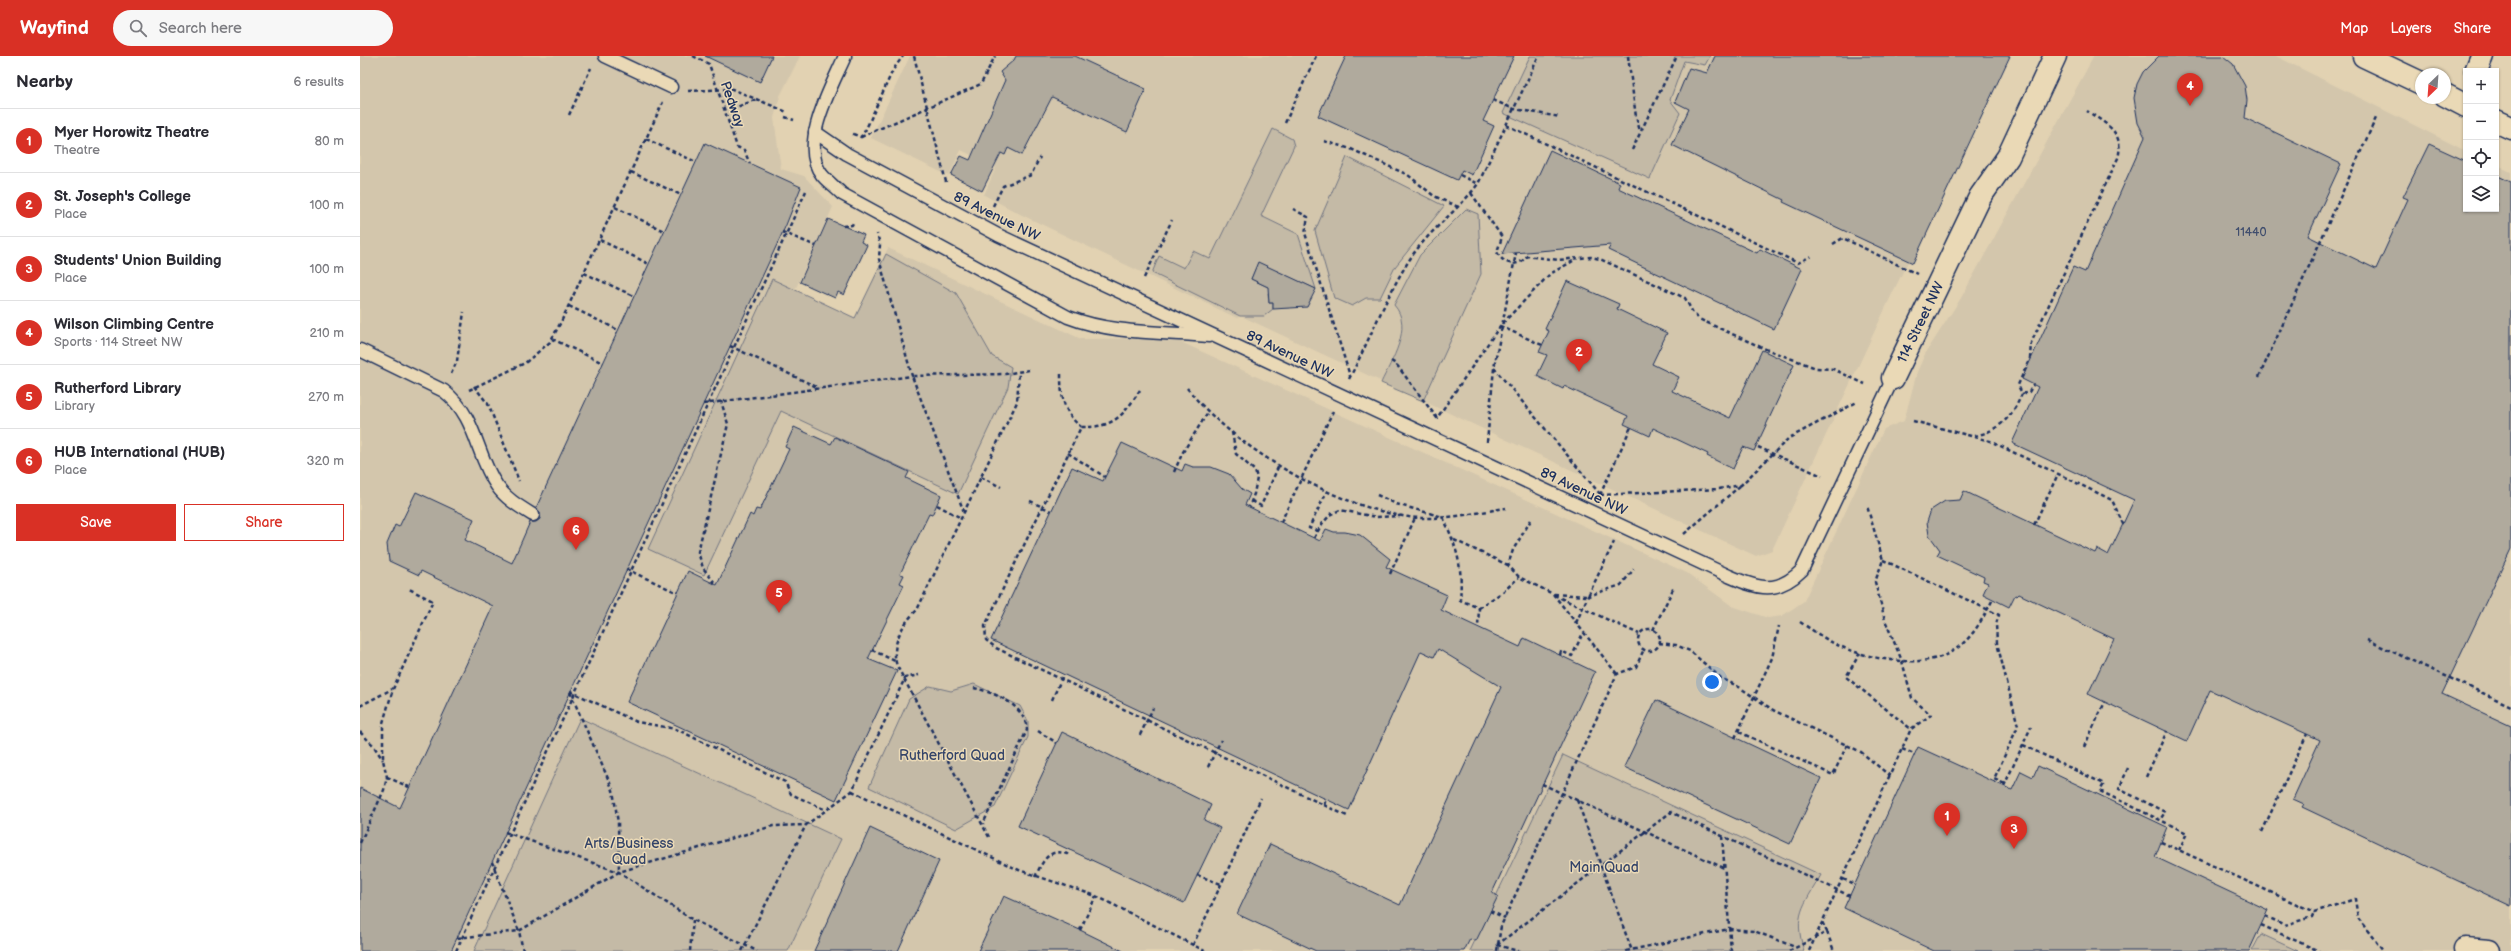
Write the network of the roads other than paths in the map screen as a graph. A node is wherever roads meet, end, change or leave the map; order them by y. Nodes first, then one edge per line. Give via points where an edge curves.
1 (845, 56) edge
2 (2055, 56) edge
3 (2364, 56) edge
4 (2482, 56) edge
5 (599, 59) edge
6 (2477, 68) edge
7 (2415, 81) edge
8 (671, 87) road end
9 (2499, 122) edge
10 (2511, 128) edge
11 (815, 132) junction
12 (1218, 337) junction
13 (360, 350) edge
14 (1893, 378) joint
15 (533, 515) road end
16 (1784, 584) joint
17 (2464, 950) edge
18 (2489, 951) edge

1 - 11 lane
2 - 14 street, 114 Street NW via 2008,158 1980,197
3 - 7 street
4 - 6 street
5 - 8 lane
9 - 10 street
11 - 12 lane, 89 Avenue NW via 847,154 952,212
11 - 12 lane via 814,152 822,175 842,194 869,211 1068,317 1088,325
12 - 16 lane, 89 Avenue NW via 1729,576 1764,588
13 - 15 lane via 444,391 455,400 471,424 497,485 507,497
14 - 16 lane, 114 Street NW via 1805,565 1794,578
17 - 18 street

